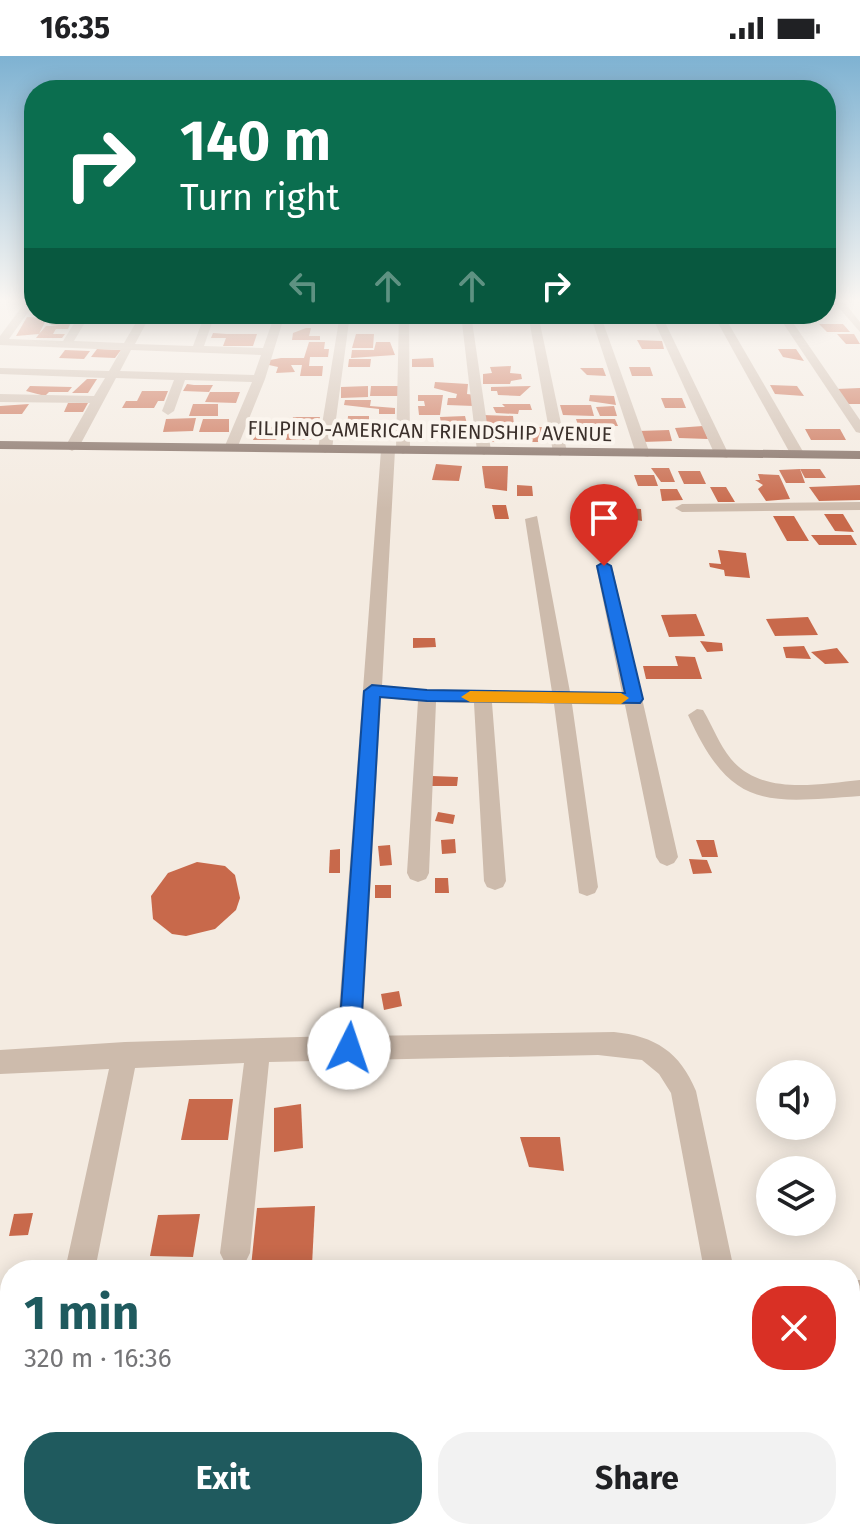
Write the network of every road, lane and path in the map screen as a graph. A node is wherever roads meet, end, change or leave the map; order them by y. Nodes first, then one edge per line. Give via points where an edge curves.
1 (115, 370) edge
2 (262, 370) edge
3 (337, 370) edge
4 (401, 370) edge
5 (473, 370) edge
6 (544, 370) edge
7 (614, 370) edge
8 (682, 370) edge
9 (750, 370) edge
10 (820, 370) edge
11 (0, 371) edge
12 (15, 372) junction
13 (112, 376) junction
14 (180, 378) junction
15 (259, 379) junction
16 (0, 389) edge
17 (0, 398) edge
18 (98, 400) junction
19 (168, 411) dead end
20 (860, 429) edge
21 (0, 445) edge
22 (72, 447) junction
23 (231, 448) junction
24 (325, 449) junction
25 (396, 450) junction
26 (484, 451) junction
27 (560, 452) junction
28 (643, 454) junction
29 (722, 455) junction
30 (798, 455) junction
31 (860, 455) edge
32 (860, 506) edge
33 (682, 508) dead end
34 (532, 519) dead end
35 (604, 566) dead end
36 (372, 691) junction
37 (427, 696) junction
38 (483, 697) junction
39 (562, 698) junction
40 (635, 699) junction
41 (697, 715) dead end
42 (860, 788) edge
43 (667, 857) dead end
44 (418, 873) dead end
45 (495, 881) dead end
46 (587, 887) dead end
47 (349, 1048) junction
48 (258, 1050) junction
49 (125, 1054) junction
50 (0, 1062) edge
51 (235, 1253) dead end
52 (82, 1260) edge
53 (717, 1260) edge

1 - 13 street
2 - 15 street
3 - 24 street
4 - 25 street
5 - 26 street
6 - 27 street
7 - 28 street
8 - 29 street
9 - 30 street
10 - 20 street
11 - 12 street
12 - 13 street
12 - 16 street
13 - 14 street
13 - 18 street
14 - 15 street
14 - 19 street
15 - 23 street
17 - 18 street
18 - 22 street
21 - 22 main road, FILIPINO-AMERICAN FRIENDSHIP AVENUE
22 - 23 main road, FILIPINO-AMERICAN FRIENDSHIP AVENUE
23 - 24 main road, FILIPINO-AMERICAN FRIENDSHIP AVENUE
24 - 25 main road, FILIPINO-AMERICAN FRIENDSHIP AVENUE
25 - 26 main road, FILIPINO-AMERICAN FRIENDSHIP AVENUE
25 - 36 street
26 - 27 main road, FILIPINO-AMERICAN FRIENDSHIP AVENUE
27 - 28 main road, FILIPINO-AMERICAN FRIENDSHIP AVENUE
28 - 29 main road, FILIPINO-AMERICAN FRIENDSHIP AVENUE
29 - 30 main road, FILIPINO-AMERICAN FRIENDSHIP AVENUE
30 - 31 main road, FILIPINO-AMERICAN FRIENDSHIP AVENUE
32 - 33 street
34 - 39 street
35 - 40 street
36 - 37 street
36 - 47 street
37 - 38 street
37 - 44 street
38 - 39 street
38 - 45 street
39 - 40 street
39 - 46 street
40 - 43 street
41 - 42 street via 717,759 752,787 779,793
47 - 48 street
47 - 53 street via 612,1043 643,1047 661,1057 683,1091
48 - 49 street
48 - 51 street
49 - 50 street
49 - 52 street

